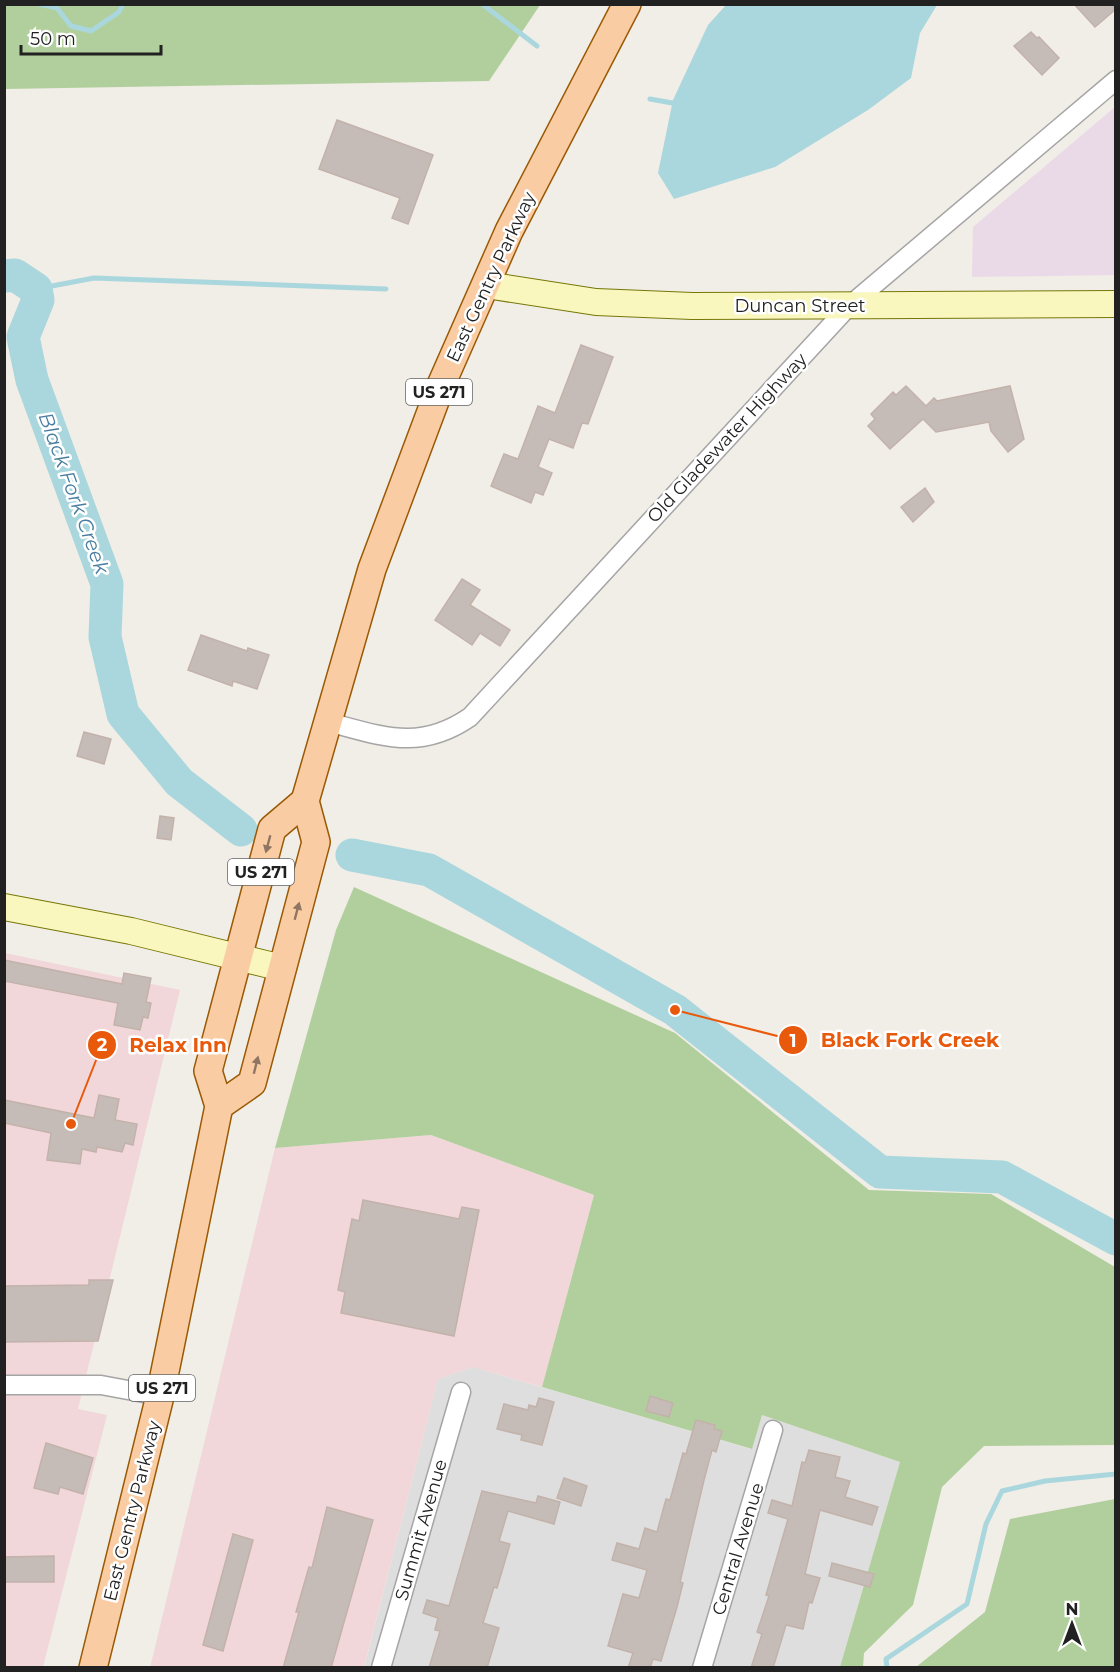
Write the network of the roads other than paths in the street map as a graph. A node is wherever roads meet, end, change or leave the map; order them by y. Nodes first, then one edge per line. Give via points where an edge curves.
1 (627, 4) edge
2 (1116, 80) edge
3 (486, 285) junction
4 (1116, 304) edge
5 (849, 306) junction
6 (328, 722) junction
7 (305, 801) junction
8 (4, 907) edge
9 (238, 957) junction
10 (282, 968) junction
11 (219, 1106) junction
12 (4, 1385) edge
13 (461, 1392) dead end
14 (160, 1396) junction
15 (773, 1430) dead end
16 (93, 1668) edge
17 (381, 1668) edge
18 (702, 1668) edge

1 - 3 main road, East Gentry Parkway / US 271 via 509,231
2 - 5 street, Old Gladewater Highway
3 - 5 street, Duncan Street via 596,302
3 - 6 main road, East Gentry Parkway / US 271 via 441,385 372,568
4 - 5 street, Duncan Street
5 - 6 street, Old Gladewater Highway via 470,717 442,734 408,740
6 - 7 main road, East Gentry Parkway / US 271
7 -> 9 main road, East Gentry Parkway / US 271 via 272,829
10 -> 7 main road, US 271 via 316,842
8 - 9 street via 105,925
9 - 10 street
9 - 11 main road, East Gentry Parkway / US 271 via 208,1071
11 -> 10 main road, US 271 via 252,1083
11 - 14 main road, East Gentry Parkway / US 271
12 - 14 street via 101,1385
13 - 17 street, Summit Avenue
14 - 16 main road, East Gentry Parkway / US 271
15 - 18 street, Central Avenue

